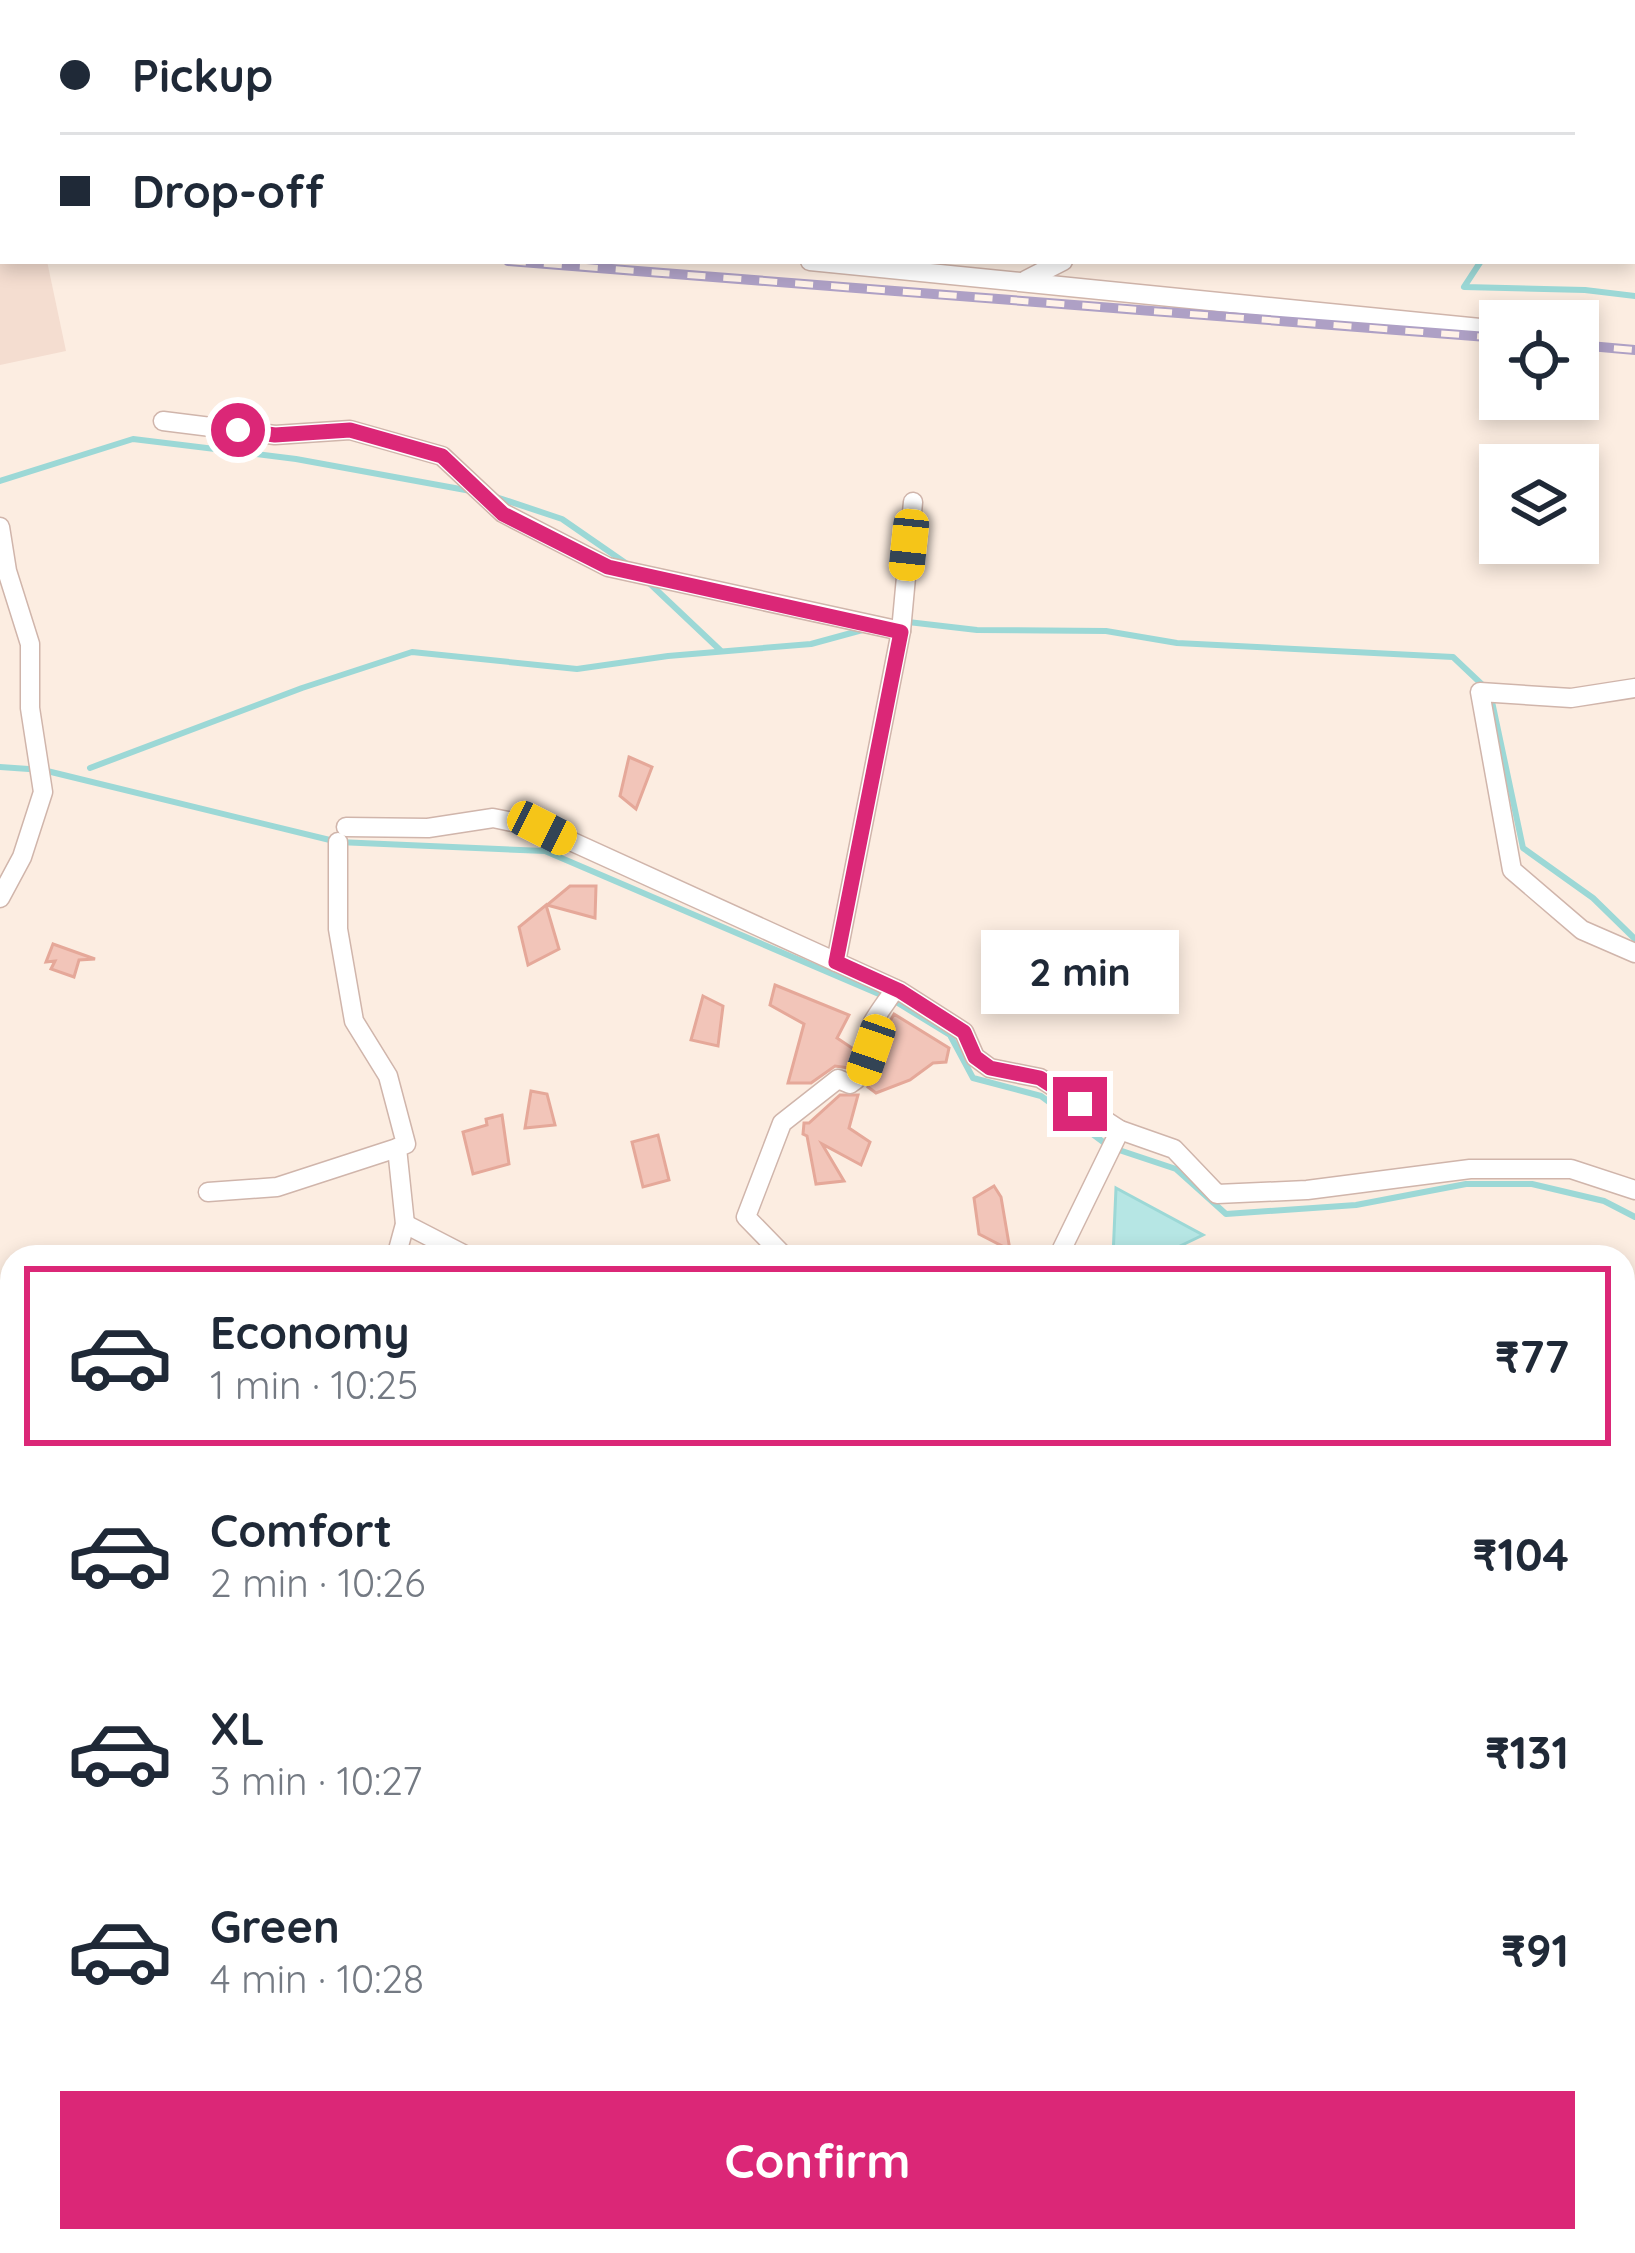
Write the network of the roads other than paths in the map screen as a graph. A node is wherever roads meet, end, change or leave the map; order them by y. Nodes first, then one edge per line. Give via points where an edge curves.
1 (844, 264) edge
2 (1057, 264) edge
3 (1026, 280) junction
4 (1479, 328) edge
5 (163, 421) dead end
6 (913, 502) dead end
7 (0, 526) edge
8 (901, 632) junction
9 (1633, 688) edge
10 (1635, 710) edge
11 (0, 898) edge
12 (1635, 953) edge
13 (836, 962) junction
14 (896, 989) junction
15 (1120, 1130) junction
16 (397, 1148) junction
17 (1635, 1190) edge
18 (208, 1192) dead end
19 (404, 1224) junction
20 (1072, 1232) junction
21 (399, 1245) edge
22 (445, 1245) edge
23 (773, 1245) edge
24 (1065, 1245) edge
25 (1077, 1245) edge

1 - 3 street
2 - 3 street
3 - 4 street
5 - 8 street via 275,435 350,430 442,456 503,514 608,567
6 - 8 street
7 - 11 street via 30,644 43,792
8 - 13 street
9 - 10 street
9 - 12 street via 1571,698 1489,692 1512,870 1582,930
13 - 14 street
13 - 16 street via 542,828 493,818 342,834 338,929 354,1021 388,1076 406,1144
14 - 15 street via 964,1032 990,1068 1040,1078
14 - 23 street via 869,1027 861,1077 850,1084 838,1079 782,1124 746,1217
15 - 17 street via 1174,1149 1217,1194 1469,1169 1570,1169
15 - 20 street
16 - 18 street via 277,1187
16 - 19 street
19 - 21 street
19 - 22 street
20 - 24 street
20 - 25 street

